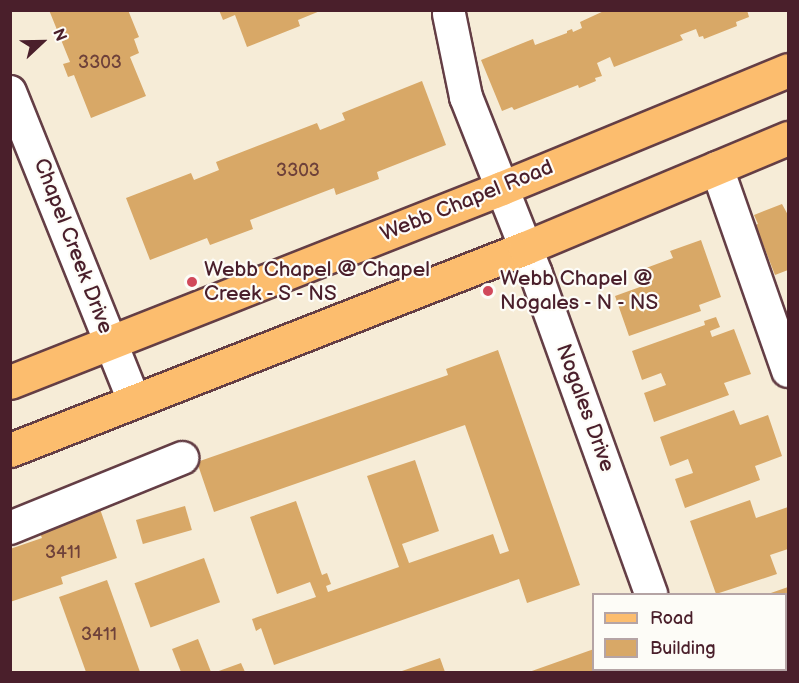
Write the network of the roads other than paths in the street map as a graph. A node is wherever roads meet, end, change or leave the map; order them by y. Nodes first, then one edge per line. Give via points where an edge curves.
1 (449, 14) dead end
2 (789, 70) edge
3 (10, 92) edge
4 (789, 138) edge
5 (717, 168) junction
6 (501, 188) junction
7 (525, 248) junction
8 (111, 343) junction
9 (789, 370) edge
10 (10, 382) edge
11 (134, 401) junction
12 (10, 450) edge
13 (182, 458) dead end
14 (10, 528) edge
15 (651, 593) edge

1 - 6 street, Nogales Drive via 466,97
2 - 6 main road, Webb Chapel Road
3 - 8 street, Chapel Creek Drive
4 - 5 main road
5 - 7 main road
5 - 9 street
6 - 7 street, Nogales Drive
6 - 8 main road, Webb Chapel Road
7 - 11 main road
7 - 15 street, Nogales Drive
8 - 10 main road, Webb Chapel Road
8 - 11 street, Chapel Creek Drive
11 - 12 main road
13 - 14 street

